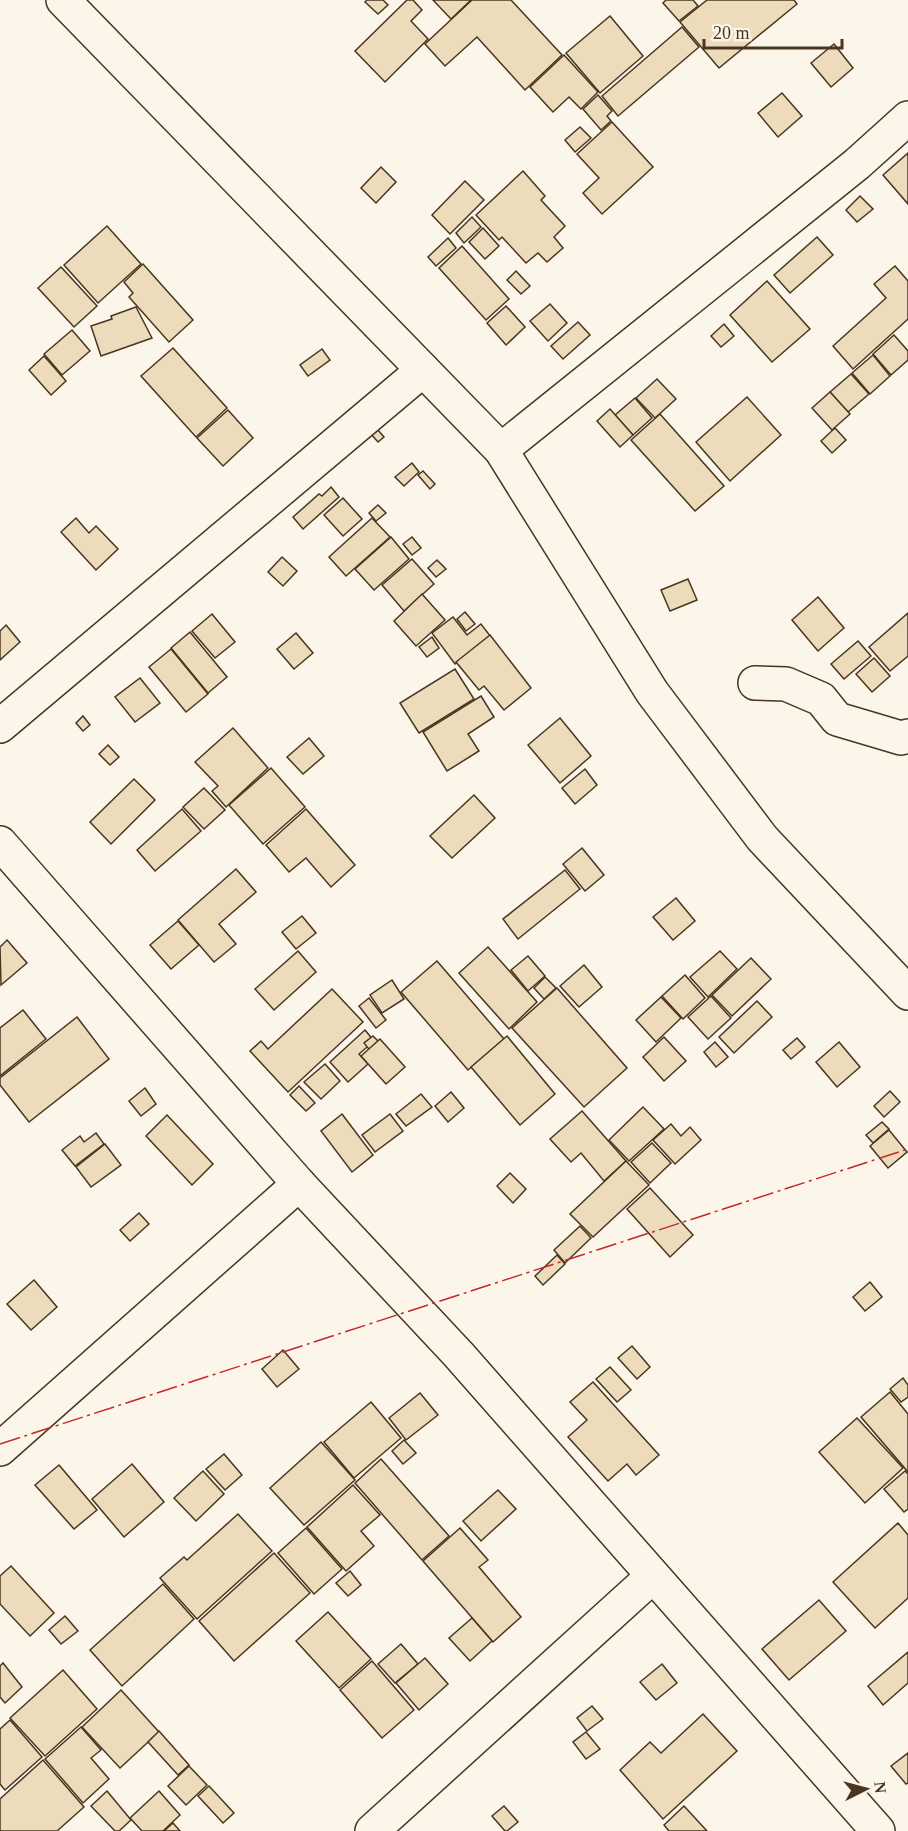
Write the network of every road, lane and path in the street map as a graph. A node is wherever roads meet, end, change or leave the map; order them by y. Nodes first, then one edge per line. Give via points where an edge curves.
1 (63, 0) edge
2 (908, 118) edge
3 (423, 370) junction
4 (501, 450) junction
5 (755, 683) dead end
6 (0, 726) edge
7 (908, 736) edge
8 (0, 843) edge
9 (908, 993) edge
10 (299, 1184) junction
11 (0, 1449) edge
12 (653, 1576) junction
13 (372, 1831) edge
14 (878, 1831) edge

1 - 3 street
2 - 4 street via 857,164
3 - 4 street
3 - 6 street
4 - 9 street via 652,692 762,838
5 - 7 street via 786,684 821,699 837,719 901,738
8 - 10 street
10 - 11 street
10 - 12 street via 459,1355
12 - 13 street
12 - 14 street

